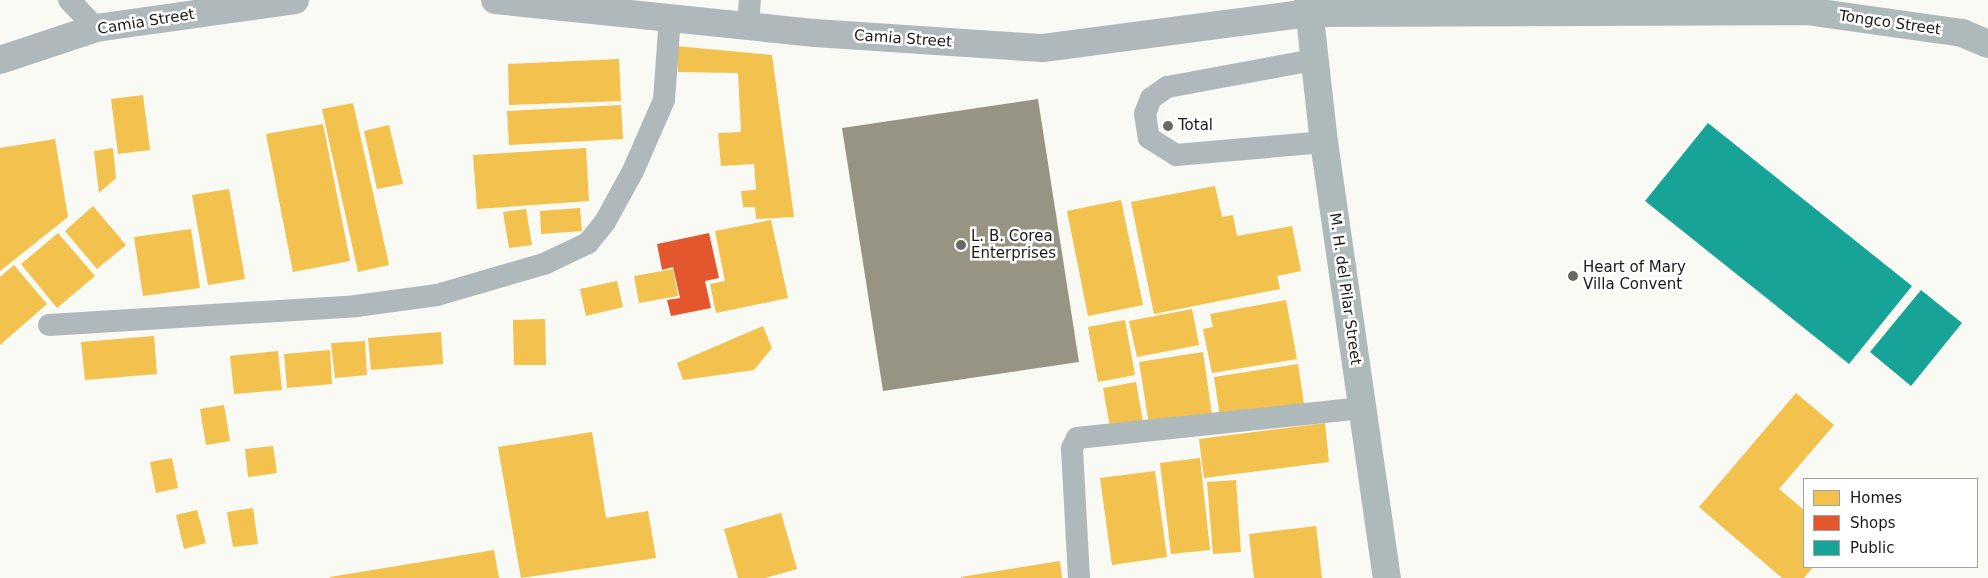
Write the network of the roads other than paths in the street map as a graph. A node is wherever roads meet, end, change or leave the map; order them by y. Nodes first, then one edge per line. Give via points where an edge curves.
1 (69, 0) edge
2 (295, 0) edge
3 (495, 0) edge
4 (1807, 5) edge
5 (1309, 6) edge
6 (749, 13) edge
7 (670, 17) junction
8 (96, 28) junction
9 (1988, 44) edge
10 (0, 60) edge
11 (1313, 60) junction
12 (1324, 142) junction
13 (49, 325) dead end
14 (1362, 408) junction
15 (1079, 578) edge
16 (1387, 578) edge

1 - 8 lane
2 - 8 street, Camia Street
3 - 7 street, Camia Street
4 - 5 street, Tongco Street
4 - 9 street, Tongco Street via 1962,33
5 - 6 street, Camia Street via 1043,48
5 - 11 street, M. H. del Pilar Street
6 - 7 street, Camia Street
7 - 13 lane via 664,100 633,171 605,222 588,243 544,264 437,295 356,306
8 - 10 street, Camia Street
11 - 12 street, M. H. del Pilar Street
11 - 12 lane via 1167,87 1152,98 1145,114 1149,138 1176,154
12 - 14 street, M. H. del Pilar Street
14 - 15 lane via 1077,438 1072,448
14 - 16 street, M. H. del Pilar Street

